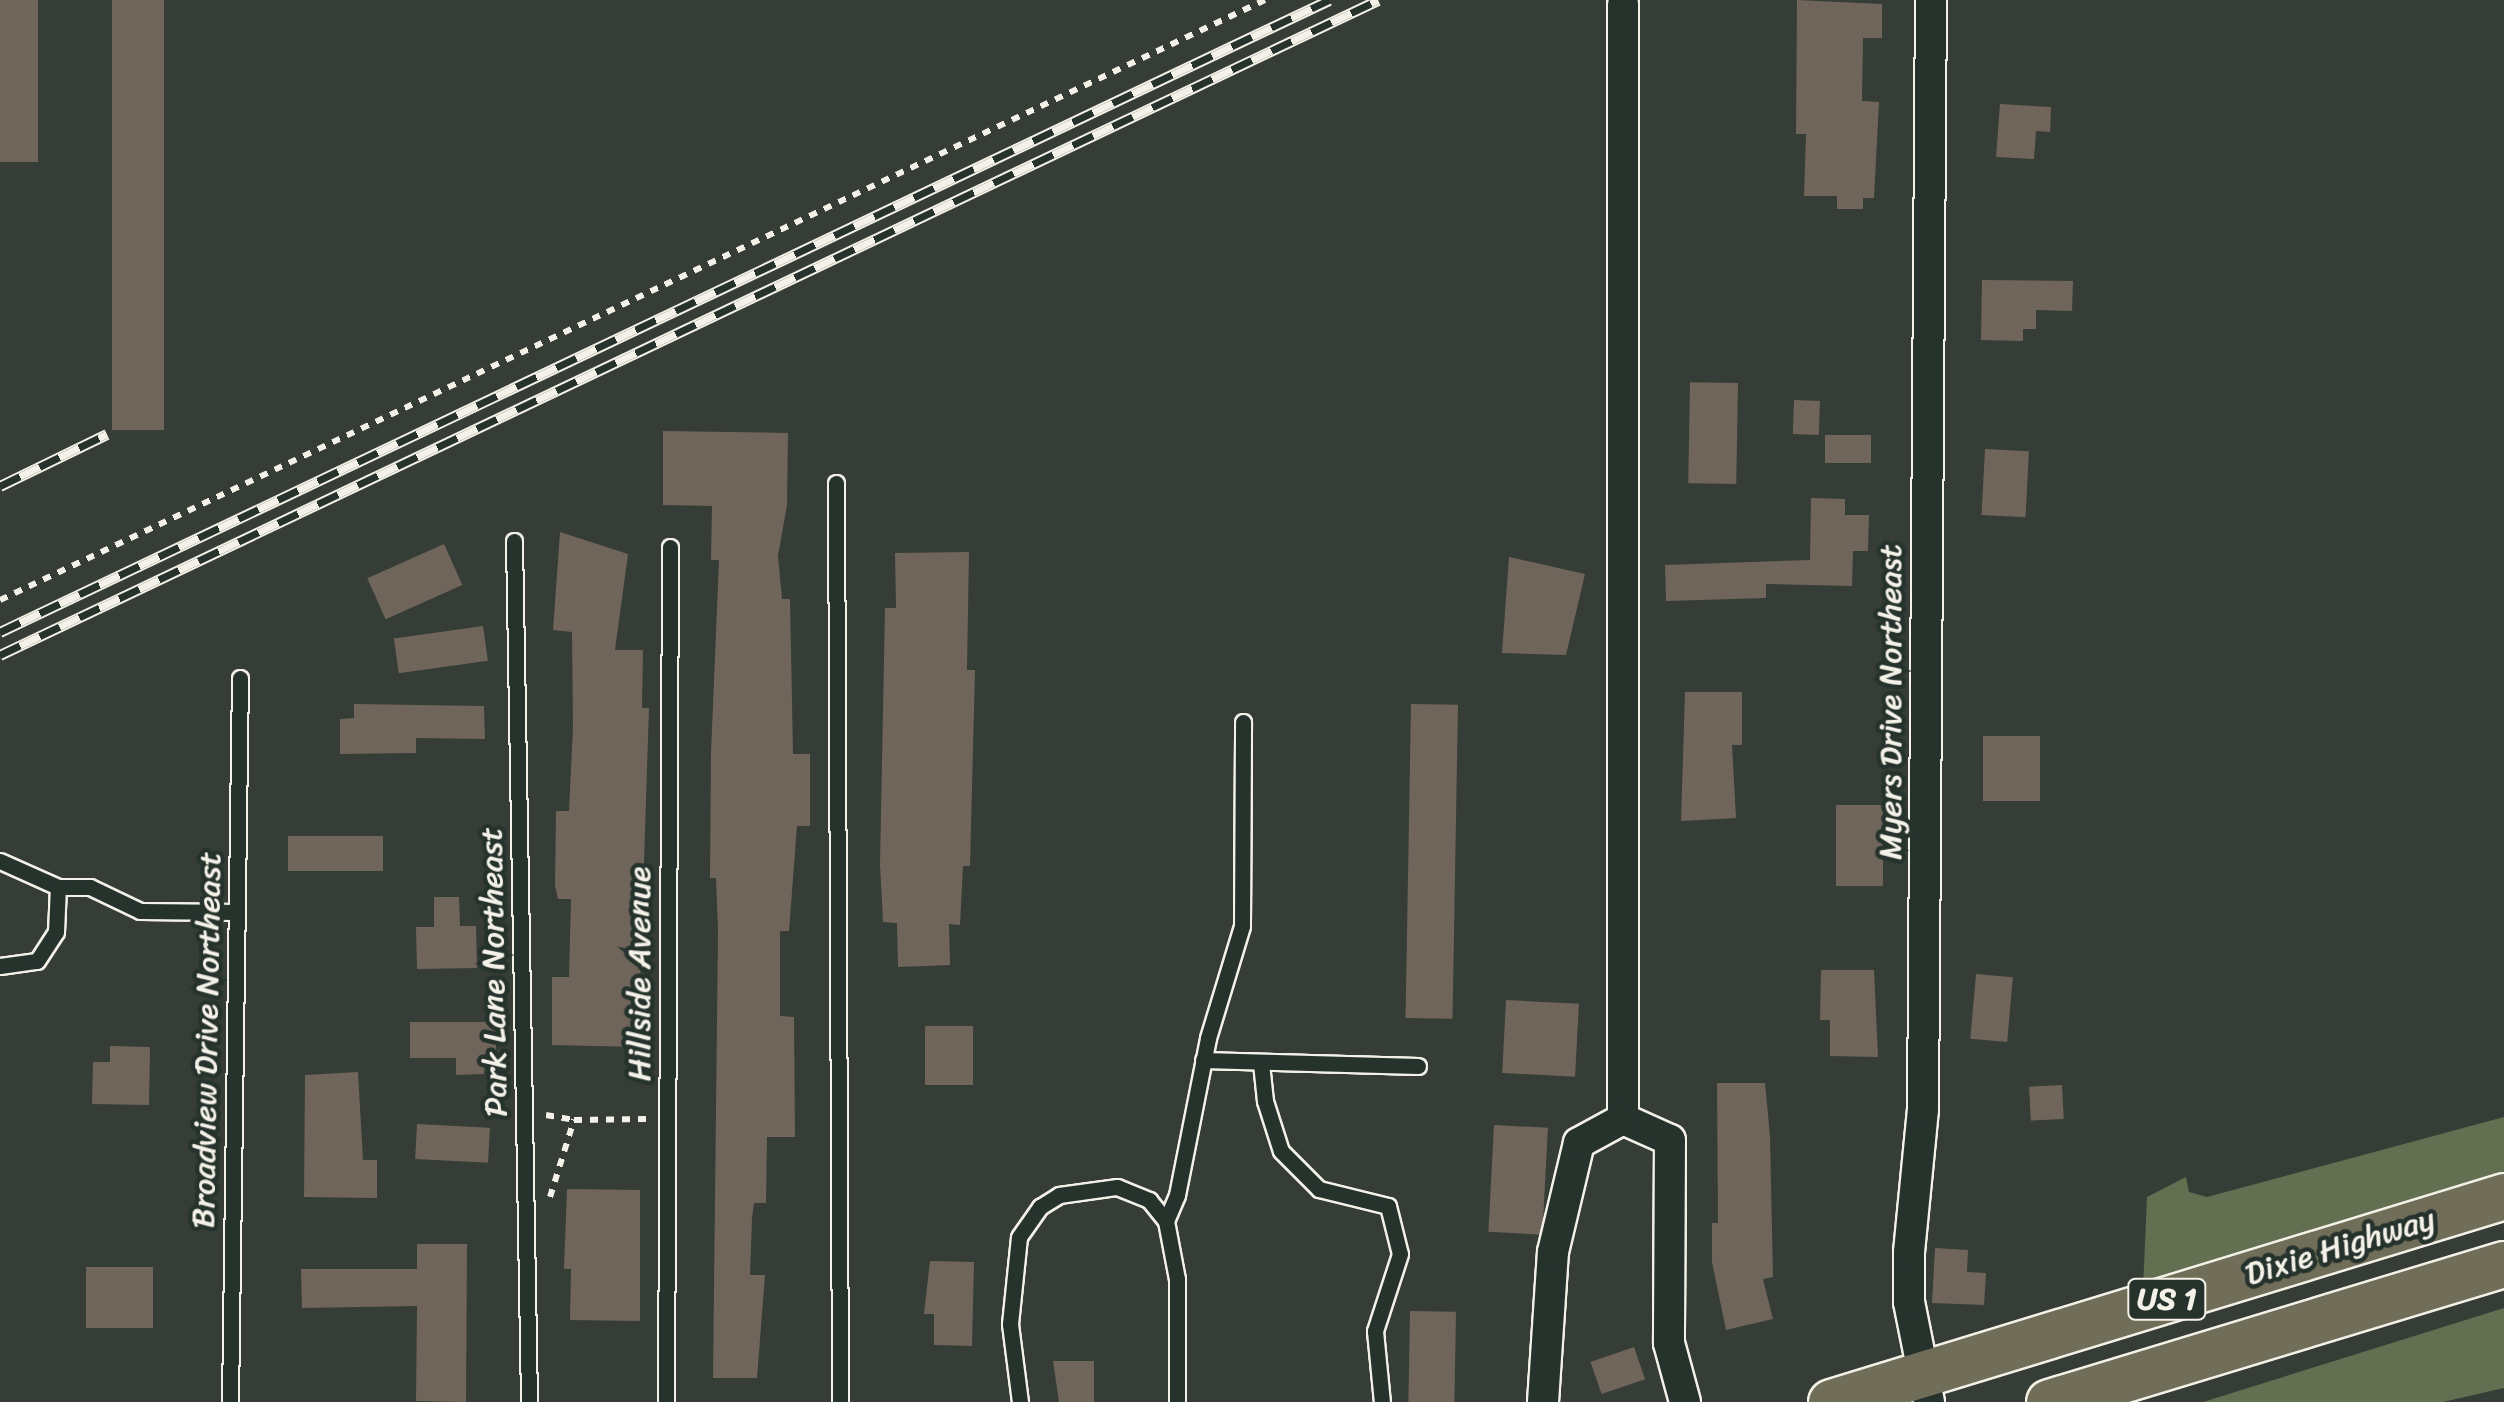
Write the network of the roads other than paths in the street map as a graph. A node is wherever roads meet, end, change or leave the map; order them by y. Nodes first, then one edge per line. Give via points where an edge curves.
1 (1931, 0) edge
2 (1623, 4) dead end
3 (836, 483) dead end
4 (514, 541) dead end
5 (670, 547) dead end
6 (240, 678) dead end
7 (1243, 722) dead end
8 (0, 861) edge
9 (58, 887) junction
10 (237, 912) junction
11 (0, 966) edge
12 (1203, 1060) junction
13 (1261, 1063) junction
14 (1418, 1066) dead end
15 (1623, 1119) junction
16 (2504, 1196) edge
17 (1166, 1221) junction
18 (2504, 1264) edge
19 (1926, 1388) edge
20 (230, 1402) edge
21 (529, 1402) edge
22 (666, 1402) edge
23 (840, 1402) edge
24 (1020, 1402) edge
25 (1176, 1402) edge
26 (1382, 1402) edge
27 (1543, 1402) edge
28 (1685, 1402) edge
29 (1831, 1402) edge
30 (2049, 1402) edge

1 - 19 street, Myers Drive Northeast via 1924,1110 1908,1252
2 - 15 street
3 - 23 lane
4 - 21 lane, Park Lane Northeast
5 - 22 lane, Hillside Avenue
6 - 10 lane, Broadview Drive Northeast
7 - 12 lane via 1242,926
8 - 9 lane
9 - 10 lane via 90,888 140,910
9 - 11 lane via 56,932 37,960
10 - 20 lane, Broadview Drive Northeast
12 - 13 lane
12 - 17 lane
13 - 14 lane
13 - 26 lane via 1281,1151 1319,1189 1388,1206 1400,1254 1374,1331
15 - 27 street via 1579,1143 1553,1252
15 - 28 street via 1670,1140 1668,1343
16 - 19 main road, Dixie Highway / US 1
17 - 24 lane via 1148,1200 1117,1187 1060,1195 1040,1206 1020,1237 1010,1324
17 - 25 lane via 1176,1279
18 - 30 main road, Dixie Highway / US 1
19 - 29 main road, Dixie Highway / US 1

